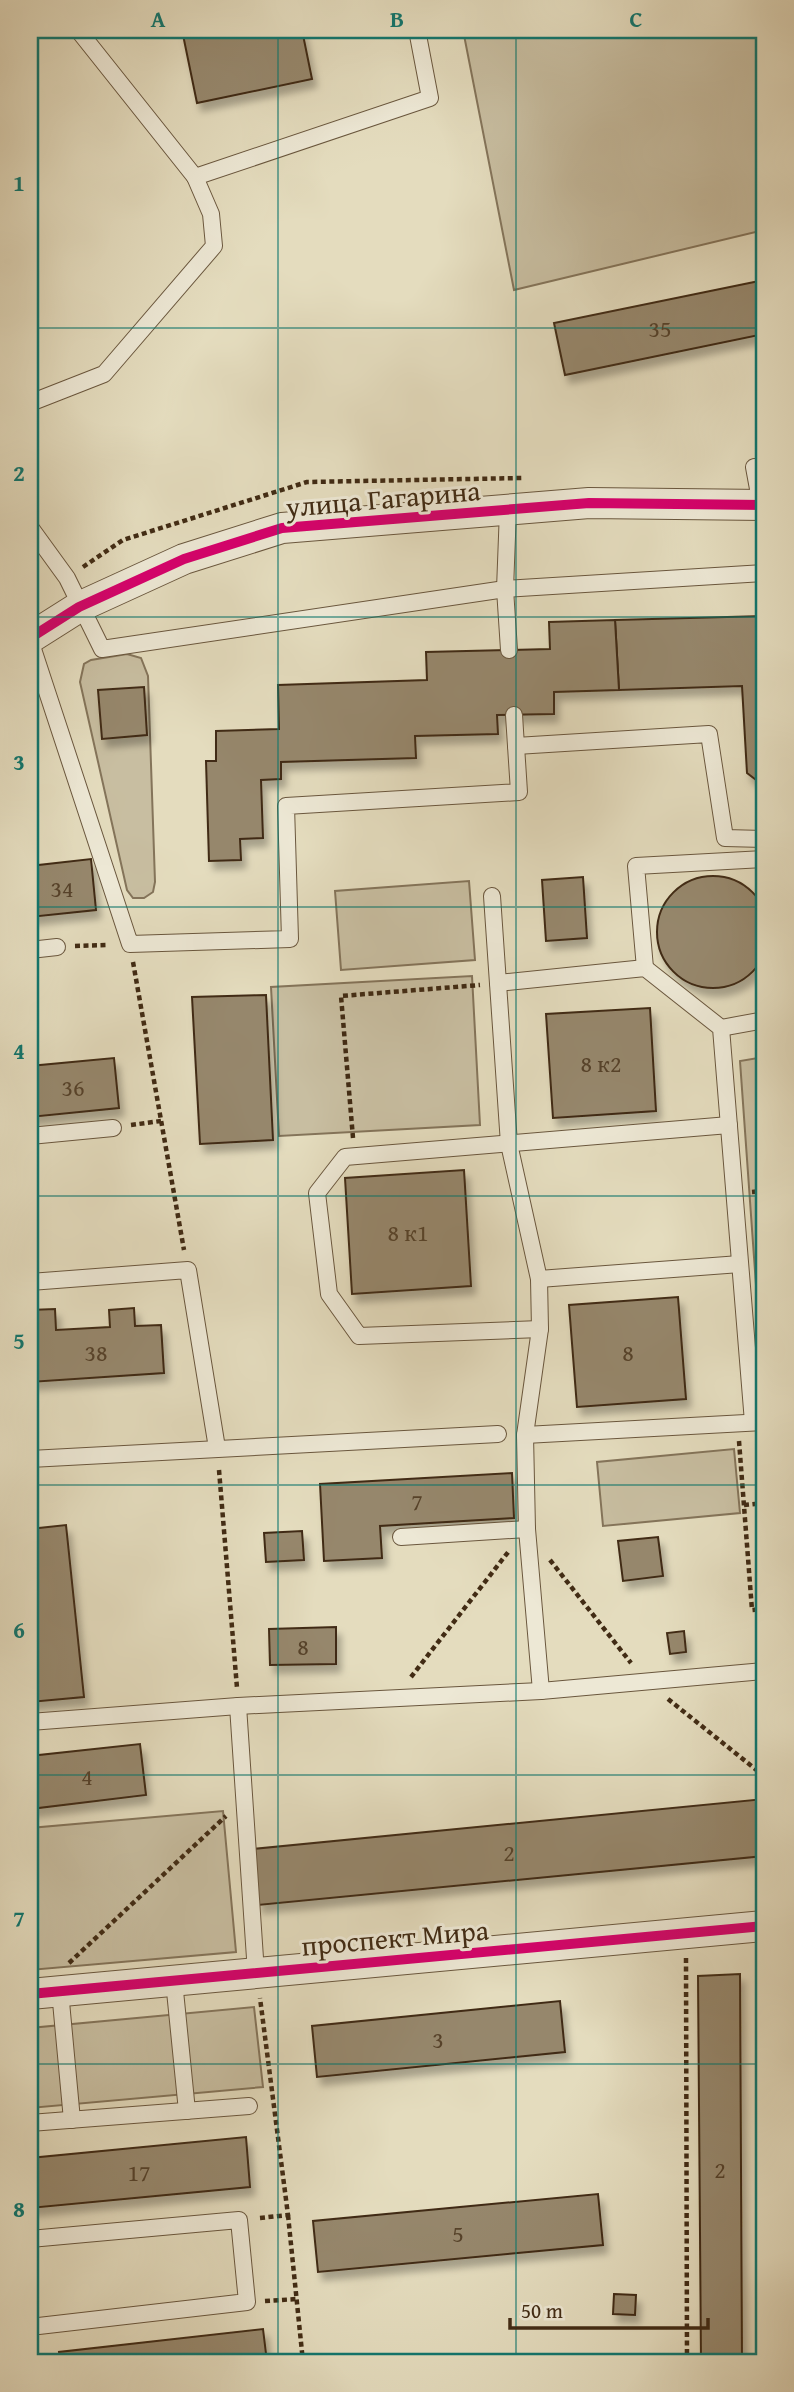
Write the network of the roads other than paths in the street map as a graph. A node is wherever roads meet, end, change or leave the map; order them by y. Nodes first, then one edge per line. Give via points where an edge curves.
1 (78, 30) edge
2 (417, 30) edge
3 (195, 177) junction
4 (30, 403) edge
5 (754, 467) dead end
6 (762, 505) edge
7 (508, 510) junction
8 (30, 527) edge
9 (764, 573) edge
10 (505, 589) junction
11 (79, 607) junction
12 (30, 639) edge
13 (509, 650) dead end
14 (514, 715) dead end
15 (516, 746) junction
16 (725, 838) junction
17 (764, 839) edge
18 (764, 859) edge
19 (717, 862) junction
20 (492, 896) dead end
21 (57, 947) road end
22 (30, 950) edge
23 (645, 968) junction
24 (498, 983) junction
25 (764, 1020) edge
26 (721, 1028) junction
27 (729, 1125) junction
28 (113, 1128) road end
29 (30, 1136) edge
30 (509, 1144) junction
31 (740, 1264) junction
32 (539, 1279) junction
33 (30, 1282) edge
34 (540, 1329) junction
35 (752, 1422) edge
36 (498, 1434) dead end
37 (525, 1435) junction
38 (218, 1448) junction
39 (30, 1459) edge
40 (527, 1529) junction
41 (401, 1537) dead end
42 (764, 1671) edge
43 (541, 1691) junction
44 (238, 1706) junction
45 (30, 1721) edge
46 (764, 1926) edge
47 (257, 1973) junction
48 (61, 1981) junction
49 (174, 1981) junction
50 (30, 1994) edge
51 (249, 2106) dead end
52 (187, 2111) junction
53 (72, 2120) junction
54 (30, 2123) edge
55 (30, 2239) edge
56 (30, 2327) edge

1 - 3 lane
2 - 3 lane via 430,98
3 - 4 lane via 211,214 214,246 104,374
5 - 6 lane
6 - 7 street, улица Гагарина via 589,503
7 - 10 lane
7 - 11 street, улица Гагарина via 282,528 184,559
8 - 11 lane via 67,578
9 - 10 lane
10 - 11 lane via 102,649
10 - 13 lane
11 - 12 street, улица Гагарина
12 - 15 lane via 130,944 289,939 286,806 519,792
14 - 15 lane
15 - 16 lane via 709,734
16 - 17 lane
16 - 19 lane
18 - 19 lane
19 - 23 lane via 636,866
20 - 24 lane
21 - 22 lane
23 - 24 lane
23 - 26 lane
24 - 30 lane
25 - 26 lane
26 - 27 lane
27 - 30 lane
27 - 31 lane
28 - 29 lane
30 - 32 lane
30 - 34 lane via 345,1157 317,1193 329,1294 359,1336
31 - 32 lane
31 - 35 lane
32 - 34 lane
33 - 38 lane via 188,1270
34 - 37 lane
35 - 37 lane
36 - 38 lane
37 - 40 lane
38 - 39 lane
40 - 41 lane
40 - 43 lane
42 - 43 lane
43 - 44 lane
44 - 45 lane
44 - 47 lane
46 - 47 street, проспект Мира
47 - 49 street, проспект Мира
48 - 49 street, проспект Мира
48 - 50 street, проспект Мира
48 - 53 lane
49 - 52 lane
51 - 52 lane
52 - 53 lane
53 - 54 lane
55 - 56 lane via 239,2220 247,2302

